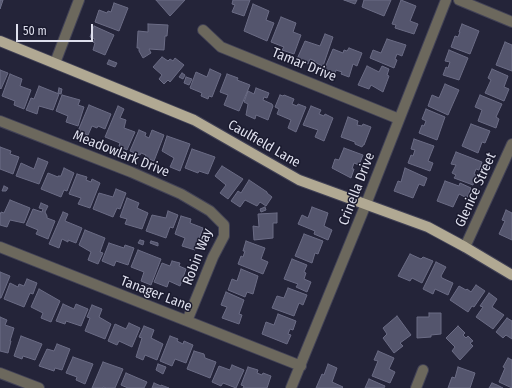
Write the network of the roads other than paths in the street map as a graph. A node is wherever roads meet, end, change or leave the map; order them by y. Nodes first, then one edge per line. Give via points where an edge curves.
1 (79, 0) edge
2 (446, 0) edge
3 (459, 0) edge
4 (512, 22) edge
5 (203, 30) dead end
6 (0, 41) edge
7 (55, 63) junction
8 (399, 119) junction
9 (0, 121) edge
10 (511, 147) edge
11 (366, 204) junction
12 (224, 225) joint
13 (0, 247) edge
14 (465, 247) junction
15 (512, 275) edge
16 (187, 321) junction
17 (302, 366) junction
18 (423, 370) dead end
19 (0, 372) edge
20 (39, 388) edge
21 (291, 388) edge
22 (416, 388) edge

1 - 7 street
2 - 8 street, Crinella Drive
3 - 4 street
5 - 8 street, Tamar Drive via 222,47
6 - 7 main road, Caulfield Lane
7 - 11 main road, Caulfield Lane via 194,120 299,180
8 - 11 street, Crinella Drive
9 - 12 street, Meadowlark Drive via 181,194 210,212
10 - 14 street, Glenice Street
11 - 14 main road, Caulfield Lane via 428,227
11 - 17 street, Crinella Drive
12 - 16 street, Robin Way via 224,236
13 - 16 street, Tanager Lane
14 - 15 main road, Caulfield Lane
16 - 17 street, Tanager Lane
17 - 21 street, Crinella Drive
18 - 22 street
19 - 20 street

